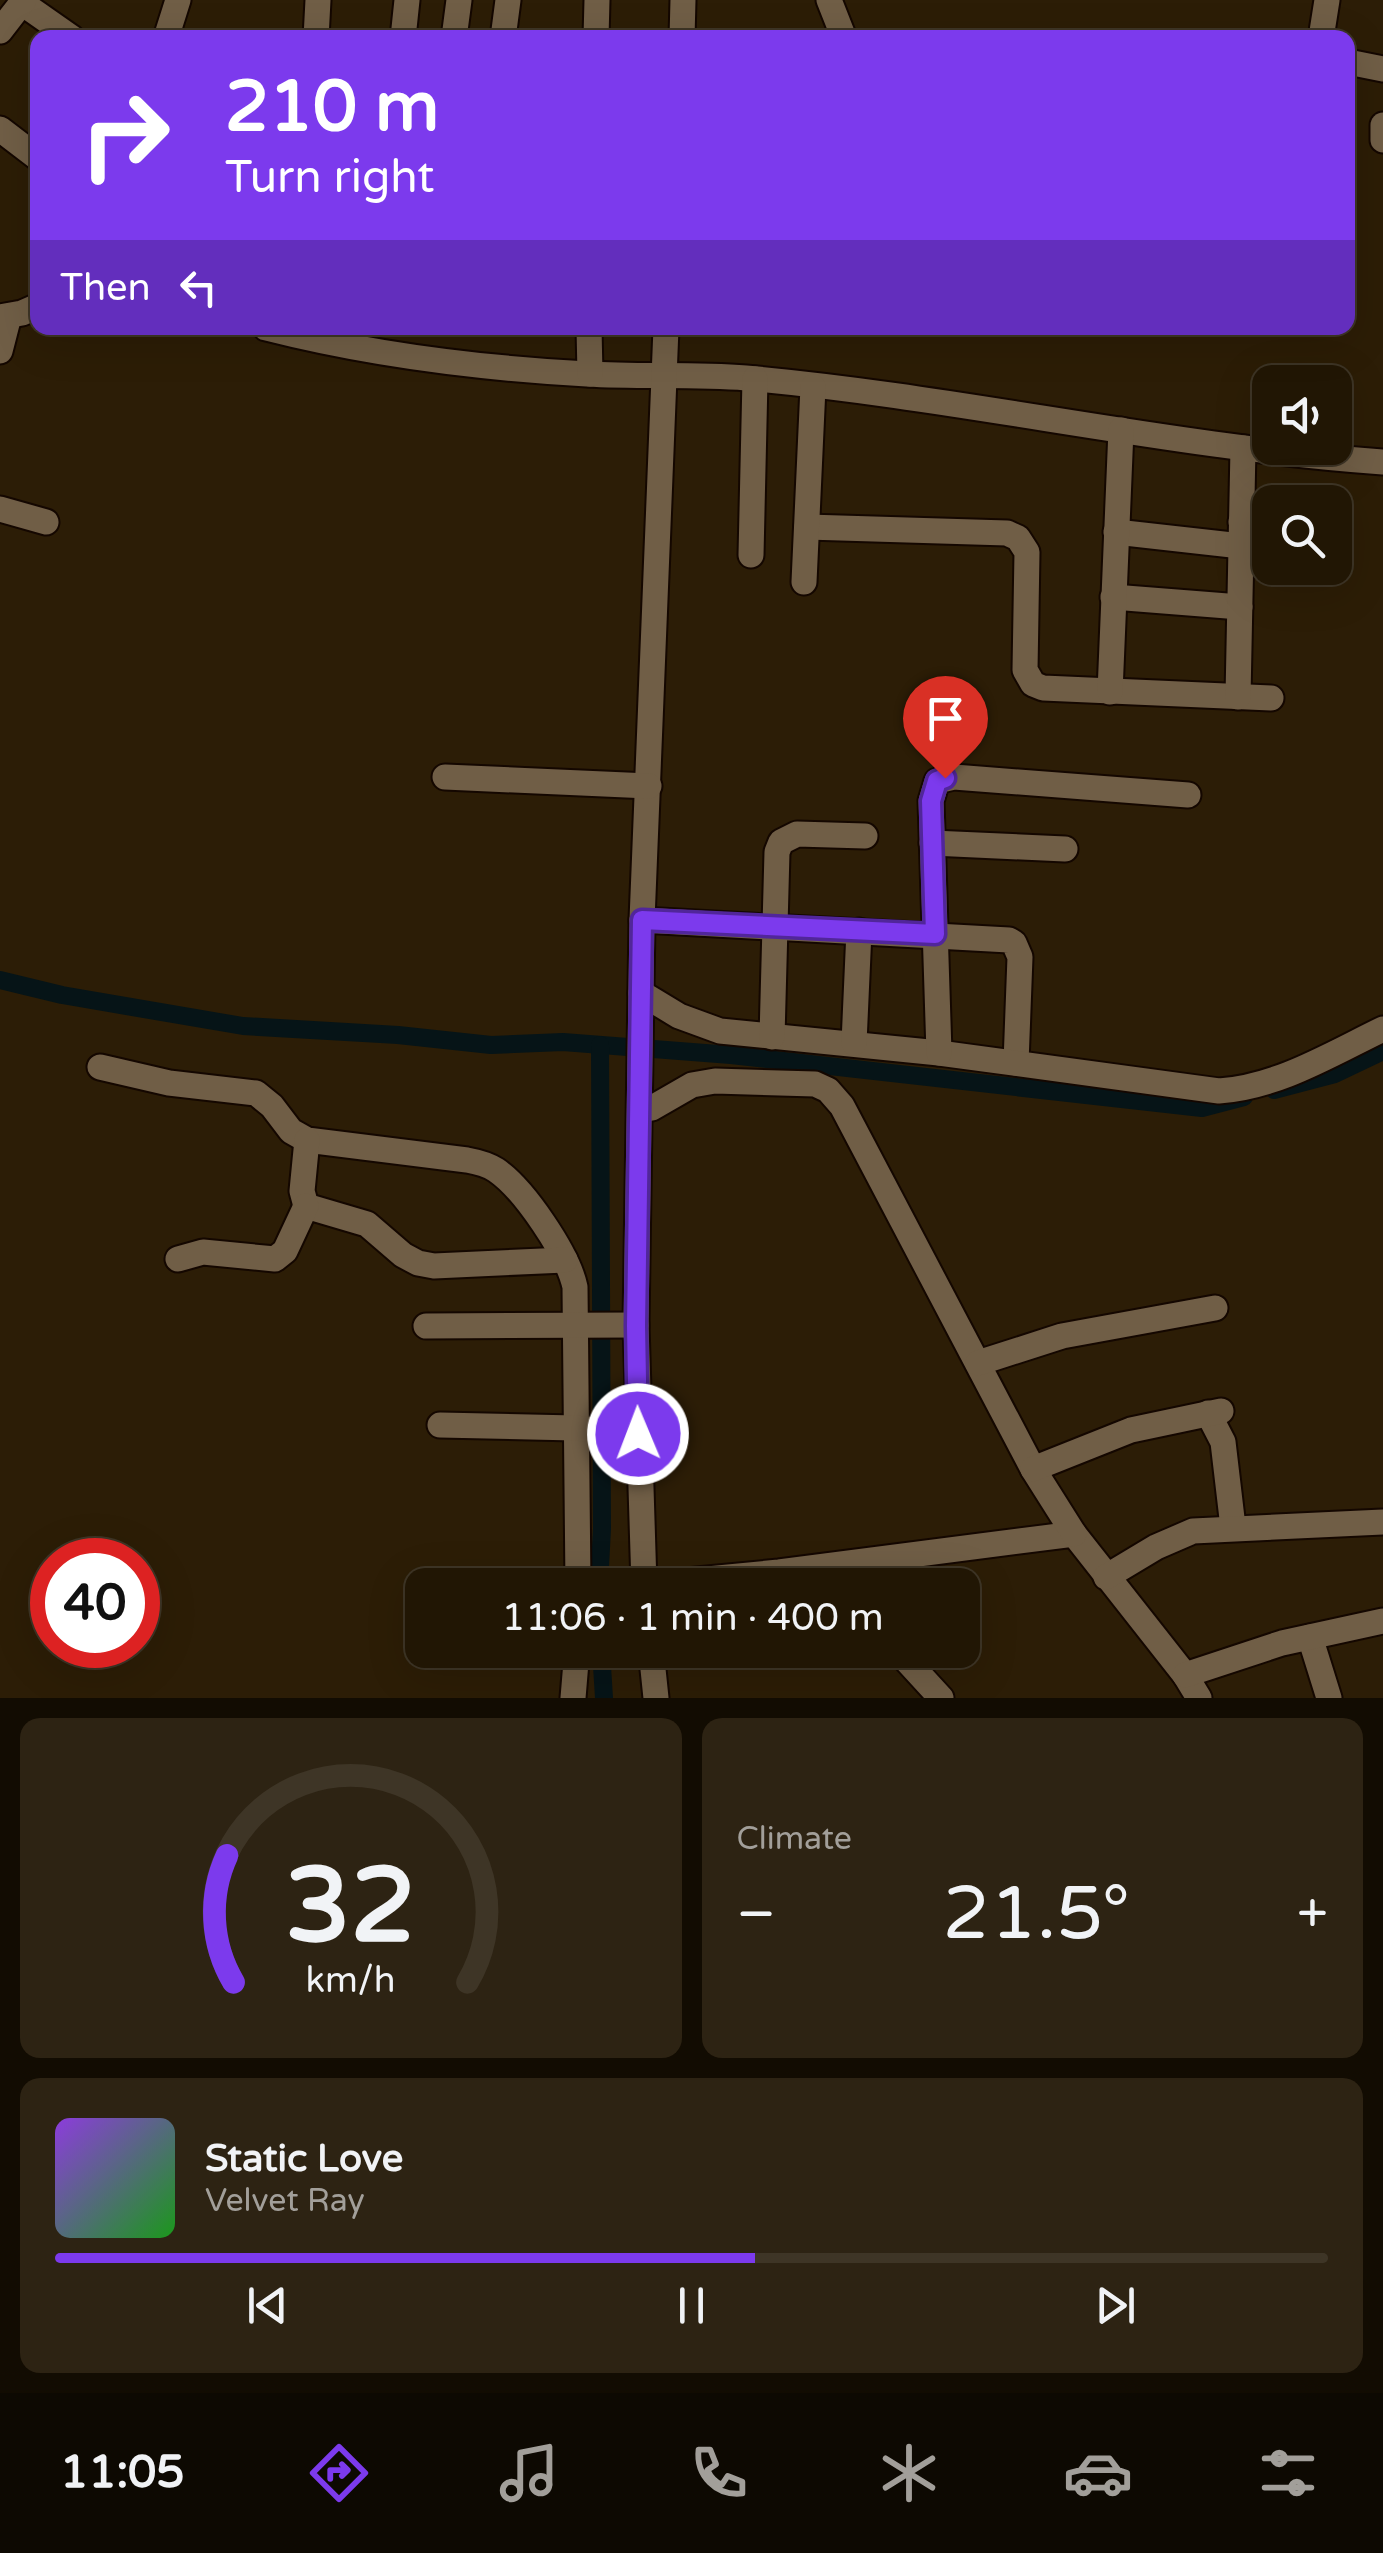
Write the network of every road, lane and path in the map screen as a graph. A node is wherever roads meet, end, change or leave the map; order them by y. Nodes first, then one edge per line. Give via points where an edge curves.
1 (178, 0) edge
2 (318, 0) edge
3 (407, 0) edge
4 (459, 0) edge
5 (508, 0) edge
6 (597, 0) edge
7 (684, 0) edge
8 (1328, 0) edge
9 (831, 1) edge
10 (19, 2) edge
11 (0, 30) edge
12 (60, 30) edge
13 (169, 30) edge
14 (316, 30) edge
15 (404, 30) edge
16 (455, 30) edge
17 (505, 30) edge
18 (596, 30) edge
19 (682, 30) edge
20 (841, 30) edge
21 (1322, 30) edge
22 (1355, 63) edge
23 (1383, 69) edge
24 (1383, 125) edge
25 (0, 129) edge
26 (1383, 140) edge
27 (30, 152) edge
28 (30, 308) edge
29 (5, 316) edge
30 (293, 335) edge
31 (590, 335) edge
32 (666, 335) edge
33 (0, 352) edge
34 (664, 373) junction
35 (590, 374) junction
36 (755, 379) junction
37 (813, 387) junction
38 (1121, 430) junction
39 (1242, 448) junction
40 (1383, 462) edge
41 (0, 509) edge
42 (46, 522) dead end
43 (806, 527) junction
44 (1252, 530) edge
45 (1116, 532) junction
46 (1241, 534) junction
47 (751, 555) dead end
48 (804, 582) dead end
49 (1113, 597) junction
50 (1240, 607) junction
51 (1110, 692) junction
52 (1238, 697) junction
53 (1270, 698) dead end
54 (445, 777) dead end
55 (649, 786) junction
56 (1188, 796) dead end
57 (864, 836) dead end
58 (932, 844) junction
59 (1065, 849) dead end
60 (642, 920) junction
61 (775, 927) junction
62 (860, 931) junction
63 (935, 934) junction
64 (641, 999) junction
65 (1383, 1029) edge
66 (772, 1037) junction
67 (854, 1043) junction
68 (940, 1054) junction
69 (1016, 1063) junction
70 (100, 1067) dead end
71 (641, 1099) junction
72 (307, 1140) junction
73 (306, 1206) junction
74 (178, 1259) dead end
75 (566, 1260) junction
76 (1215, 1308) dead end
77 (606, 1325) junction
78 (426, 1326) dead end
79 (978, 1363) junction
80 (440, 1425) dead end
81 (606, 1430) junction
82 (1034, 1470) junction
83 (1383, 1522) edge
84 (1233, 1526) junction
85 (1074, 1534) junction
86 (581, 1568) edge
87 (640, 1568) edge
88 (885, 1568) edge
89 (1106, 1577) junction
90 (1383, 1622) edge
91 (1310, 1637) junction
92 (585, 1668) edge
93 (653, 1668) edge
94 (914, 1668) edge
95 (1185, 1674) junction
96 (574, 1698) edge
97 (656, 1698) edge
98 (941, 1698) edge
99 (1200, 1698) edge
100 (1328, 1698) edge

1 - 13 street
2 - 14 street
3 - 15 street
4 - 16 street
5 - 17 street
6 - 18 street
7 - 19 street
8 - 21 street
9 - 20 street
10 - 11 street
10 - 12 street
22 - 23 street
24 - 26 street
25 - 27 street
28 - 29 street
29 - 33 street
30 - 35 street via 414,359
31 - 35 street
32 - 34 street
34 - 35 street
34 - 36 street
34 - 55 street
36 - 37 street
36 - 47 street
37 - 38 street
37 - 43 street
38 - 39 street
38 - 45 street
39 - 40 street
39 - 46 street
41 - 42 street
43 - 48 street
43 - 51 street via 1012,534 1026,552 1029,678 1043,688
44 - 46 street
45 - 46 street
45 - 49 street
46 - 50 street
49 - 50 street
49 - 51 street
50 - 52 street
51 - 52 street
52 - 53 street
54 - 55 street
55 - 60 street
56 - 58 street via 945,778 933,788
57 - 61 street via 797,834 781,842
58 - 59 street
58 - 63 street
60 - 61 street
60 - 64 street
61 - 62 street
61 - 66 street
62 - 63 street
62 - 67 street
63 - 68 street
63 - 69 street via 1001,938 1018,948
64 - 66 street via 698,1025
64 - 71 street
65 - 69 street via 1244,1089 1190,1088
66 - 67 street
67 - 68 street
68 - 69 street
70 - 72 street via 256,1094
71 - 77 street
71 - 79 street via 652,1108 702,1082 800,1081 828,1090
72 - 73 street
72 - 75 street via 483,1163 522,1196
73 - 74 street via 285,1252 275,1259 202,1252
73 - 75 street via 367,1224 418,1263
75 - 77 street via 575,1287
76 - 79 street via 1062,1336
77 - 78 street
77 - 81 street
77 - 81 street
79 - 82 street
80 - 81 street
81 - 86 street
81 - 87 street
82 - 84 street via 1118,1434 1214,1412
82 - 85 street
83 - 84 street
84 - 89 street via 1193,1530
85 - 88 street
85 - 89 street
89 - 95 street
90 - 91 street
91 - 95 street
91 - 100 street
92 - 96 street
93 - 97 street
94 - 98 street
95 - 99 street

